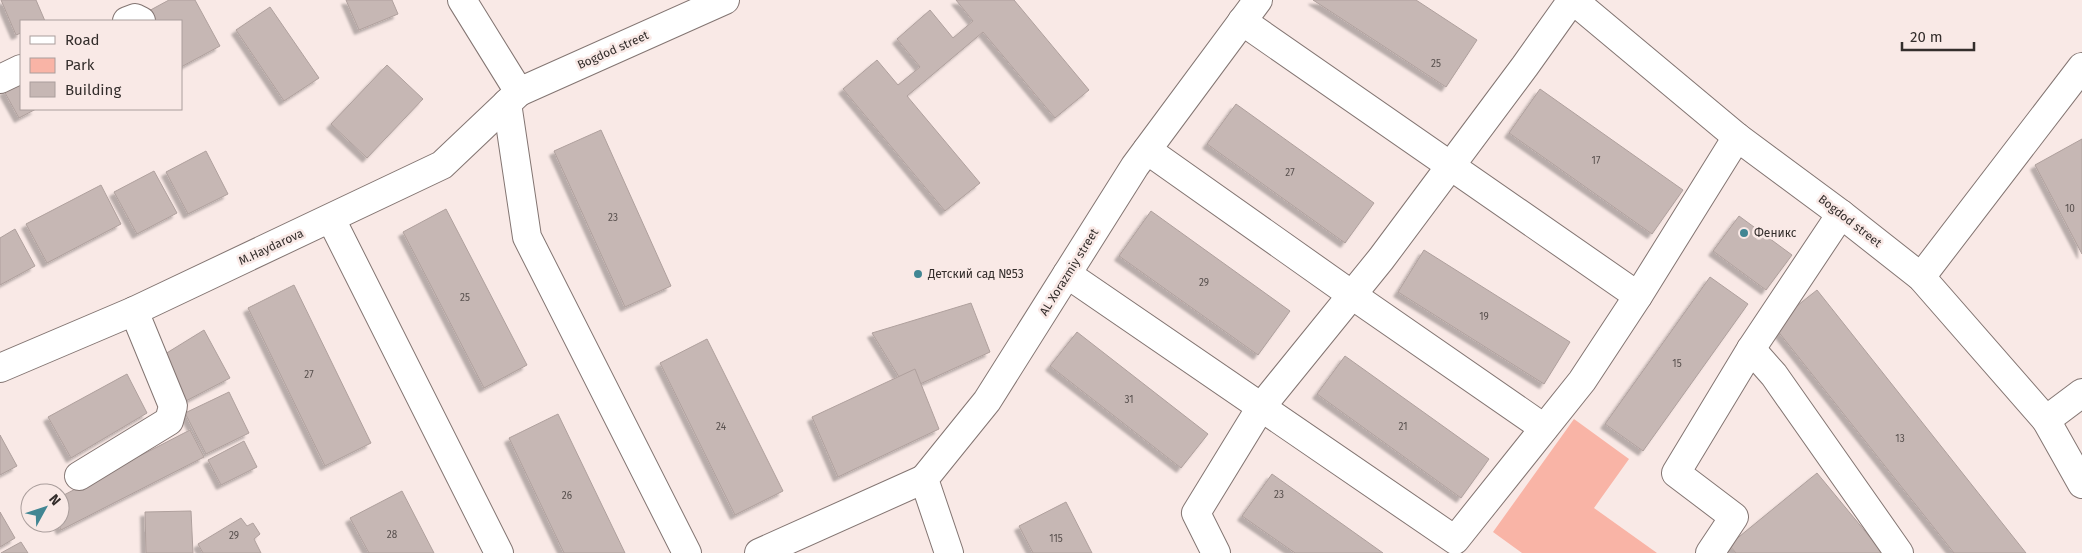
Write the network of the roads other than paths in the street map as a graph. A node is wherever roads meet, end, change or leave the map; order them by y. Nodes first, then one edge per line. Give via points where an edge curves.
1 (462, 0) edge
2 (725, 0) edge
3 (1572, 0) edge
4 (1250, 11) edge
5 (2082, 67) edge
6 (20, 69) edge
7 (0, 79) edge
8 (513, 97) junction
9 (1737, 137) junction
10 (1147, 150) junction
11 (1451, 166) junction
12 (1841, 214) junction
13 (331, 219) junction
14 (1067, 274) junction
15 (1921, 277) junction
16 (1352, 295) junction
17 (1638, 296) junction
18 (134, 311) junction
19 (1751, 349) junction
20 (0, 368) edge
21 (2082, 393) edge
22 (1261, 407) junction
23 (2046, 420) junction
24 (1544, 428) junction
25 (79, 476) dead end
26 (924, 479) junction
27 (2082, 484) edge
28 (499, 553) edge
29 (687, 553) edge
30 (759, 553) edge
31 (949, 553) edge
32 (1216, 553) edge
33 (1710, 553) edge
34 (1899, 553) edge

1 - 8 street
2 - 8 street, Bogdod street
3 - 9 street, Bogdod street
3 - 11 street
4 - 10 street, AL Xorazmiy street
4 - 11 street
5 - 15 street
6 - 7 street
8 - 13 street, M.Haydarova via 442,165
8 - 29 street via 527,237
9 - 12 street, Bogdod street
9 - 17 street
10 - 14 street, AL Xorazmiy street
10 - 16 street
11 - 16 street
11 - 17 street
12 - 15 street, Bogdod street
12 - 19 street
13 - 18 street, M.Haydarova
13 - 28 street
14 - 22 street
14 - 26 street, AL Xorazmiy street via 987,400
15 - 23 street, Bogdod street
16 - 22 street
16 - 24 street
17 - 24 street via 1582,380
18 - 20 street, M.Haydarova
18 - 25 street via 173,406 169,422
19 - 33 street via 1676,473 1734,517
19 - 34 street via 1774,376
21 - 23 street
22 - 24 street via 1455,540
22 - 32 street via 1196,513
23 - 27 street, Bogdod street
26 - 30 street
26 - 31 street

